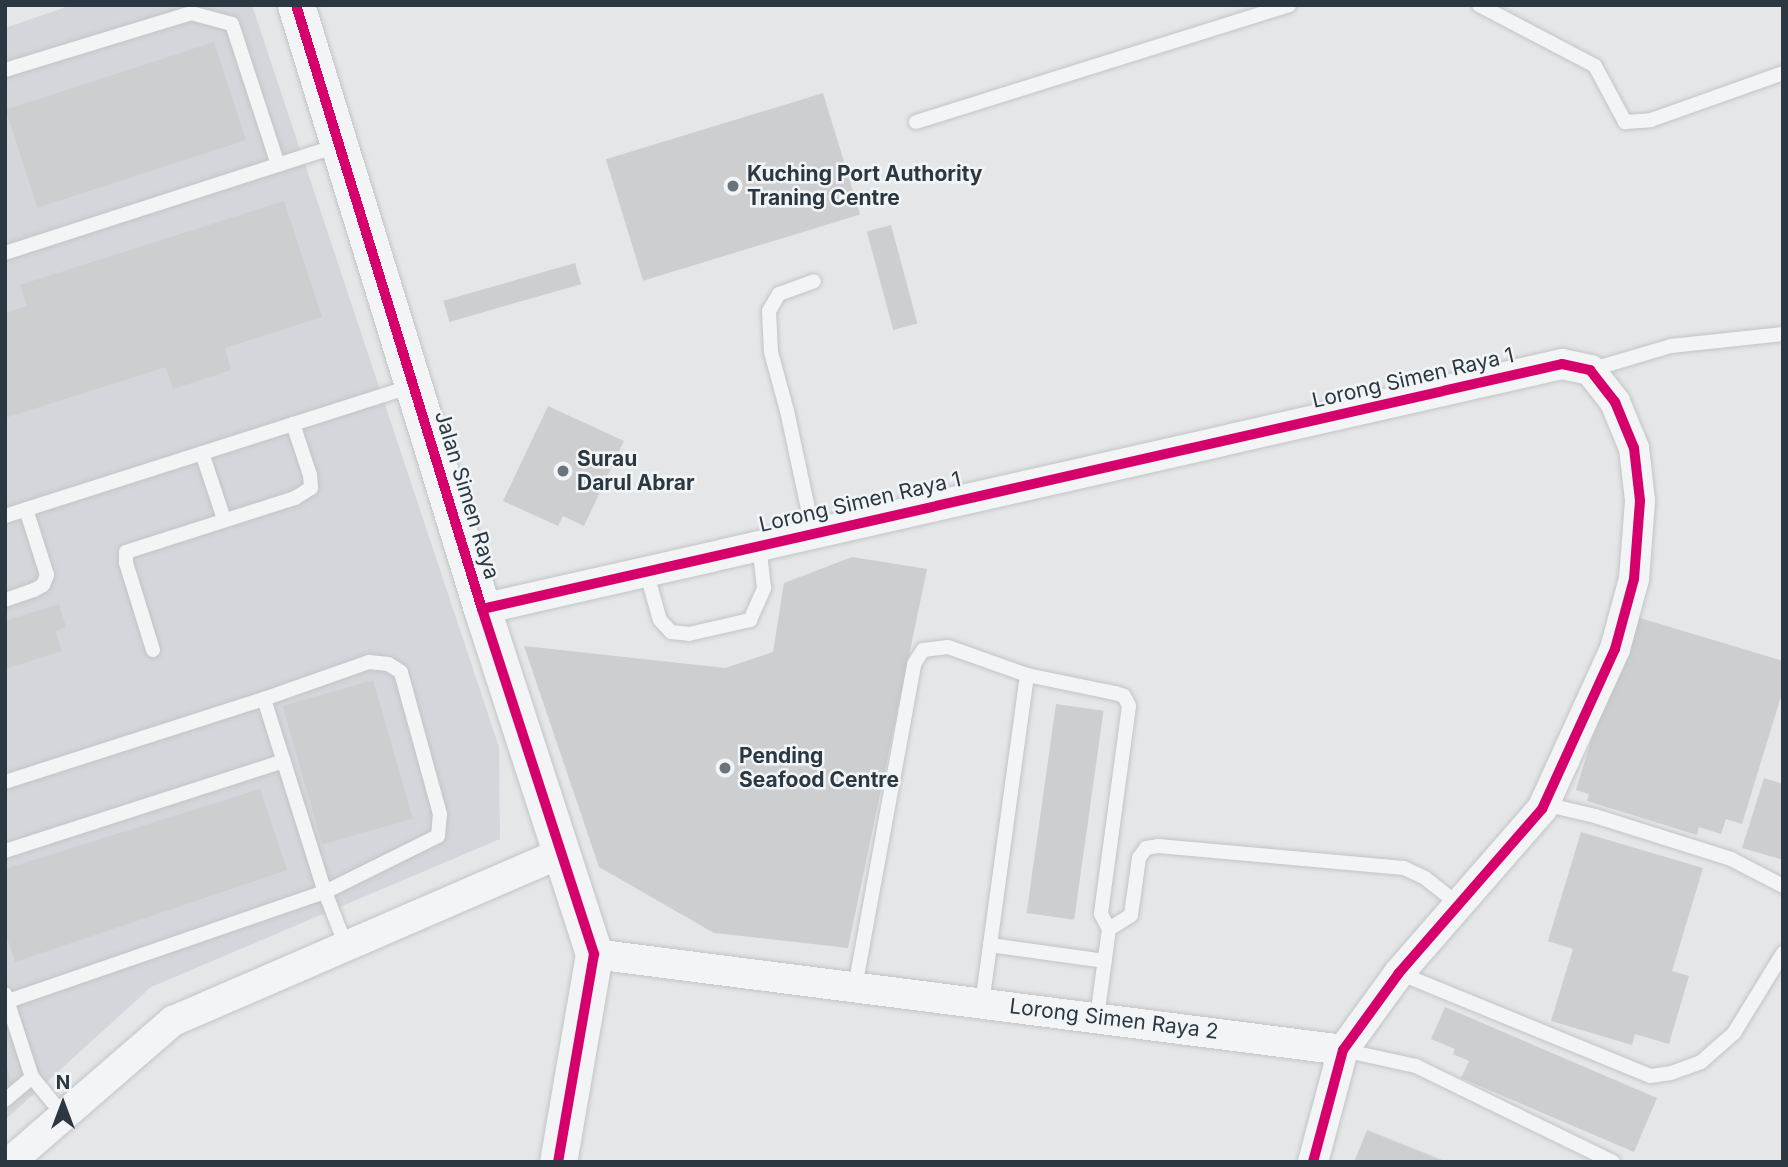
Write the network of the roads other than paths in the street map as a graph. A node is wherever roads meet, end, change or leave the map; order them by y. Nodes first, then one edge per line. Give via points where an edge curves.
1 (296, 5) edge
2 (1289, 5) edge
3 (1479, 5) edge
4 (5, 70) edge
5 (1783, 73) edge
6 (916, 122) dead end
7 (339, 145) junction
8 (278, 165) junction
9 (5, 253) edge
10 (814, 281) dead end
11 (1783, 334) edge
12 (1590, 370) junction
13 (413, 386) junction
14 (293, 424) junction
15 (202, 453) junction
16 (26, 509) junction
17 (5, 516) edge
18 (224, 519) junction
19 (813, 532) junction
20 (759, 545) junction
21 (646, 572) junction
22 (5, 600) edge
23 (482, 609) junction
24 (153, 650) dead end
25 (1027, 675) junction
26 (264, 699) junction
27 (284, 761) junction
28 (5, 782) edge
29 (1544, 804) junction
30 (5, 851) edge
31 (561, 853) junction
32 (1783, 886) edge
33 (326, 892) junction
34 (1458, 904) junction
35 (1109, 929) junction
36 (346, 946) junction
37 (990, 946) junction
38 (594, 954) junction
39 (1105, 961) junction
40 (1780, 964) edge
41 (1399, 973) junction
42 (855, 987) junction
43 (6, 998) edge
44 (982, 1002) junction
45 (1097, 1017) junction
46 (1343, 1050) junction
47 (32, 1077) junction
48 (5, 1100) edge
49 (64, 1115) junction
50 (10, 1162) edge
51 (558, 1162) edge
52 (1313, 1162) edge
53 (1613, 1162) edge

1 - 7 street, Jalan Simen Raya
2 - 6 lane
3 - 5 lane via 1594,66 1625,122 1651,120
4 - 8 lane via 191,13 232,24
7 - 8 lane
7 - 13 street, Jalan Simen Raya
8 - 9 lane
10 - 19 lane via 779,294 769,311 771,352
11 - 12 lane via 1671,346
12 - 19 street, Lorong Simen Raya 1 via 1562,364
12 - 29 street via 1615,402 1633,449 1640,501 1634,579 1615,649
13 - 14 lane
13 - 23 street, Jalan Simen Raya
14 - 15 lane
14 - 18 lane via 311,488 295,498
15 - 16 lane
15 - 18 lane
16 - 17 lane
16 - 22 lane via 47,575 34,590
18 - 24 lane via 126,552
19 - 20 street, Lorong Simen Raya 1
20 - 21 street, Lorong Simen Raya 1
20 - 21 lane via 764,588 750,620 689,635 671,632 660,620
21 - 23 street, Lorong Simen Raya 1
23 - 31 street, Jalan Simen Raya
25 - 35 lane via 1115,693 1124,696 1129,706 1101,914
25 - 37 lane
25 - 42 lane via 948,647 923,650 914,664
26 - 27 lane
26 - 28 lane
26 - 33 lane via 369,662 388,664 401,672 440,814 438,836
27 - 30 lane
27 - 33 lane
29 - 32 lane via 1731,859
29 - 34 street
31 - 36 street
31 - 38 street, Jalan Simen Raya
33 - 36 lane
33 - 43 lane
34 - 35 lane via 1425,878 1404,869 1158,846 1146,848 1139,858 1131,915
34 - 41 street
35 - 39 lane
36 - 49 street via 173,1021
37 - 39 lane
37 - 44 lane
38 - 42 street, Lorong Simen Raya 2
38 - 51 street, Jalan Simen Raya
39 - 45 lane
40 - 41 lane via 1734,1033 1701,1062 1650,1076
41 - 46 street
42 - 44 street, Lorong Simen Raya 2
43 - 47 lane
44 - 45 street, Lorong Simen Raya 2
45 - 46 street, Lorong Simen Raya 2
46 - 52 street
46 - 53 lane, Lorong Simen Raya 2 via 1416,1066
47 - 48 lane
47 - 49 lane
49 - 50 street

